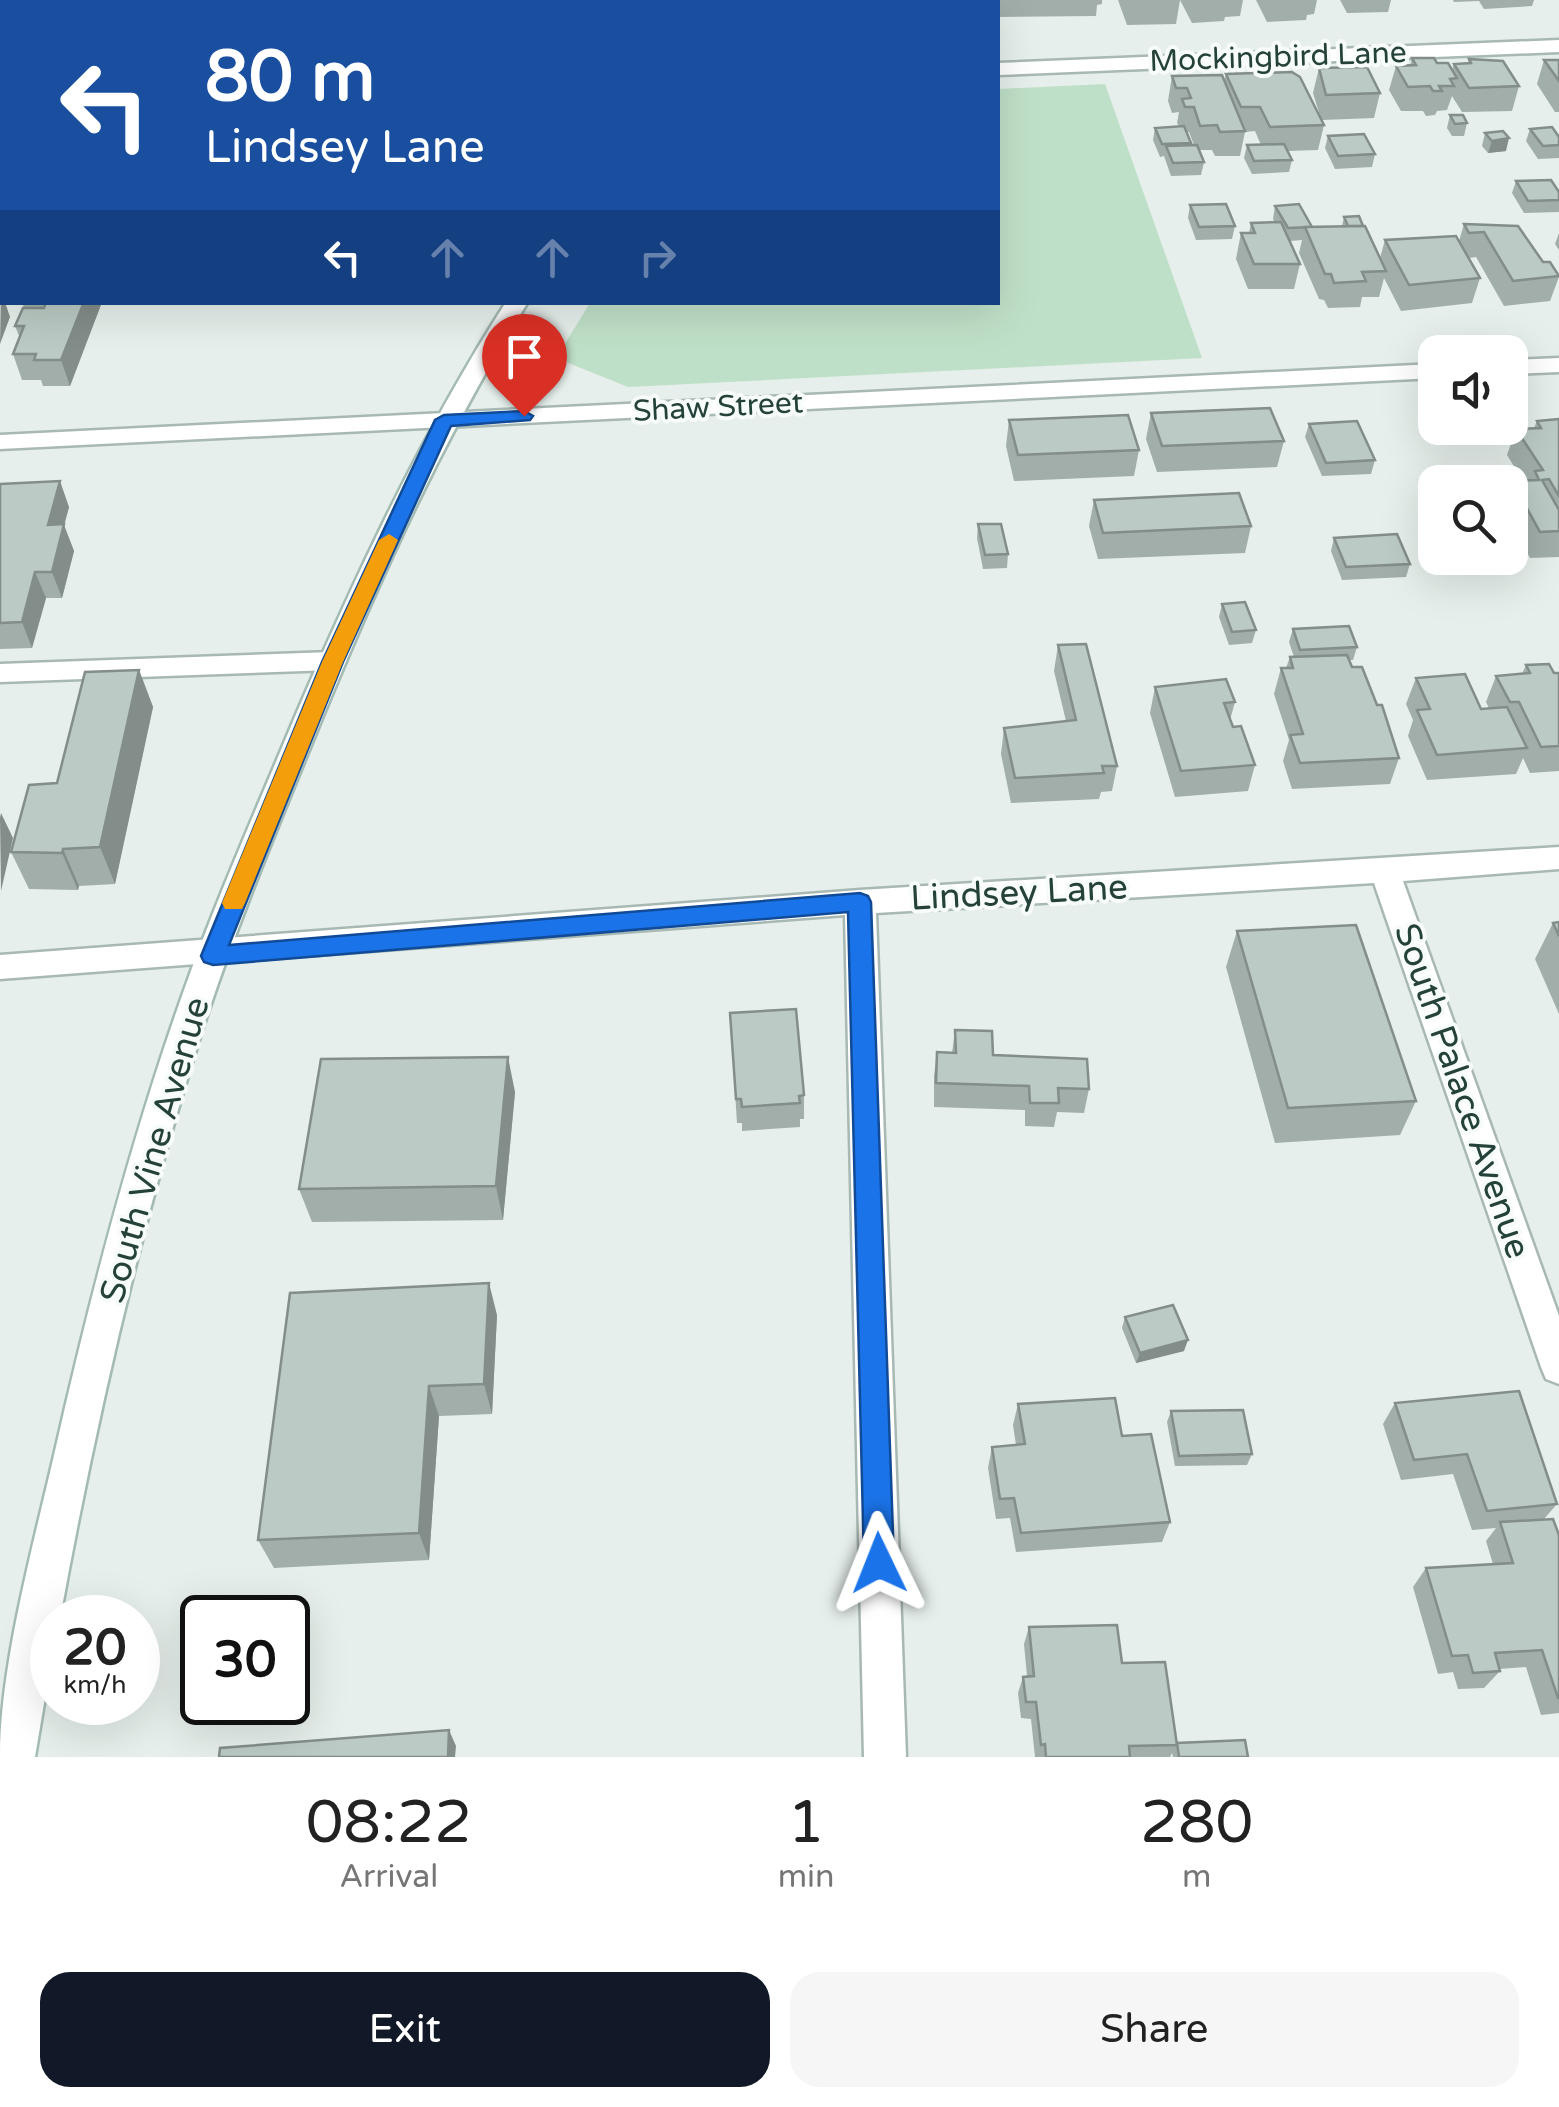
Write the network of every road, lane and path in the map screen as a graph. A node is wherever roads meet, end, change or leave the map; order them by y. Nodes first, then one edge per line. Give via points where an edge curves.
1 (1559, 46) edge
2 (1000, 68) edge
3 (514, 305) edge
4 (1559, 365) edge
5 (1528, 366) edge
6 (1418, 372) edge
7 (444, 420) junction
8 (0, 442) edge
9 (332, 662) junction
10 (0, 673) edge
11 (1559, 858) edge
12 (1385, 872) junction
13 (860, 902) junction
14 (213, 956) junction
15 (0, 968) edge
16 (1559, 1367) edge
17 (14, 1757) edge
18 (885, 1757) edge

1 - 2 street, Mockingbird Lane
3 - 7 street, South Vine Avenue
4 - 5 street
6 - 7 street, Shaw Street
7 - 8 street, Shaw Street
7 - 9 street, South Vine Avenue
9 - 10 street
9 - 14 street, South Vine Avenue
11 - 12 street, Lindsey Lane
12 - 13 street, Lindsey Lane
12 - 16 street, South Palace Avenue
13 - 14 street, Lindsey Lane
13 - 18 street
14 - 15 street, Lindsey Lane
14 - 17 street, South Vine Avenue via 150,1154 76,1440

